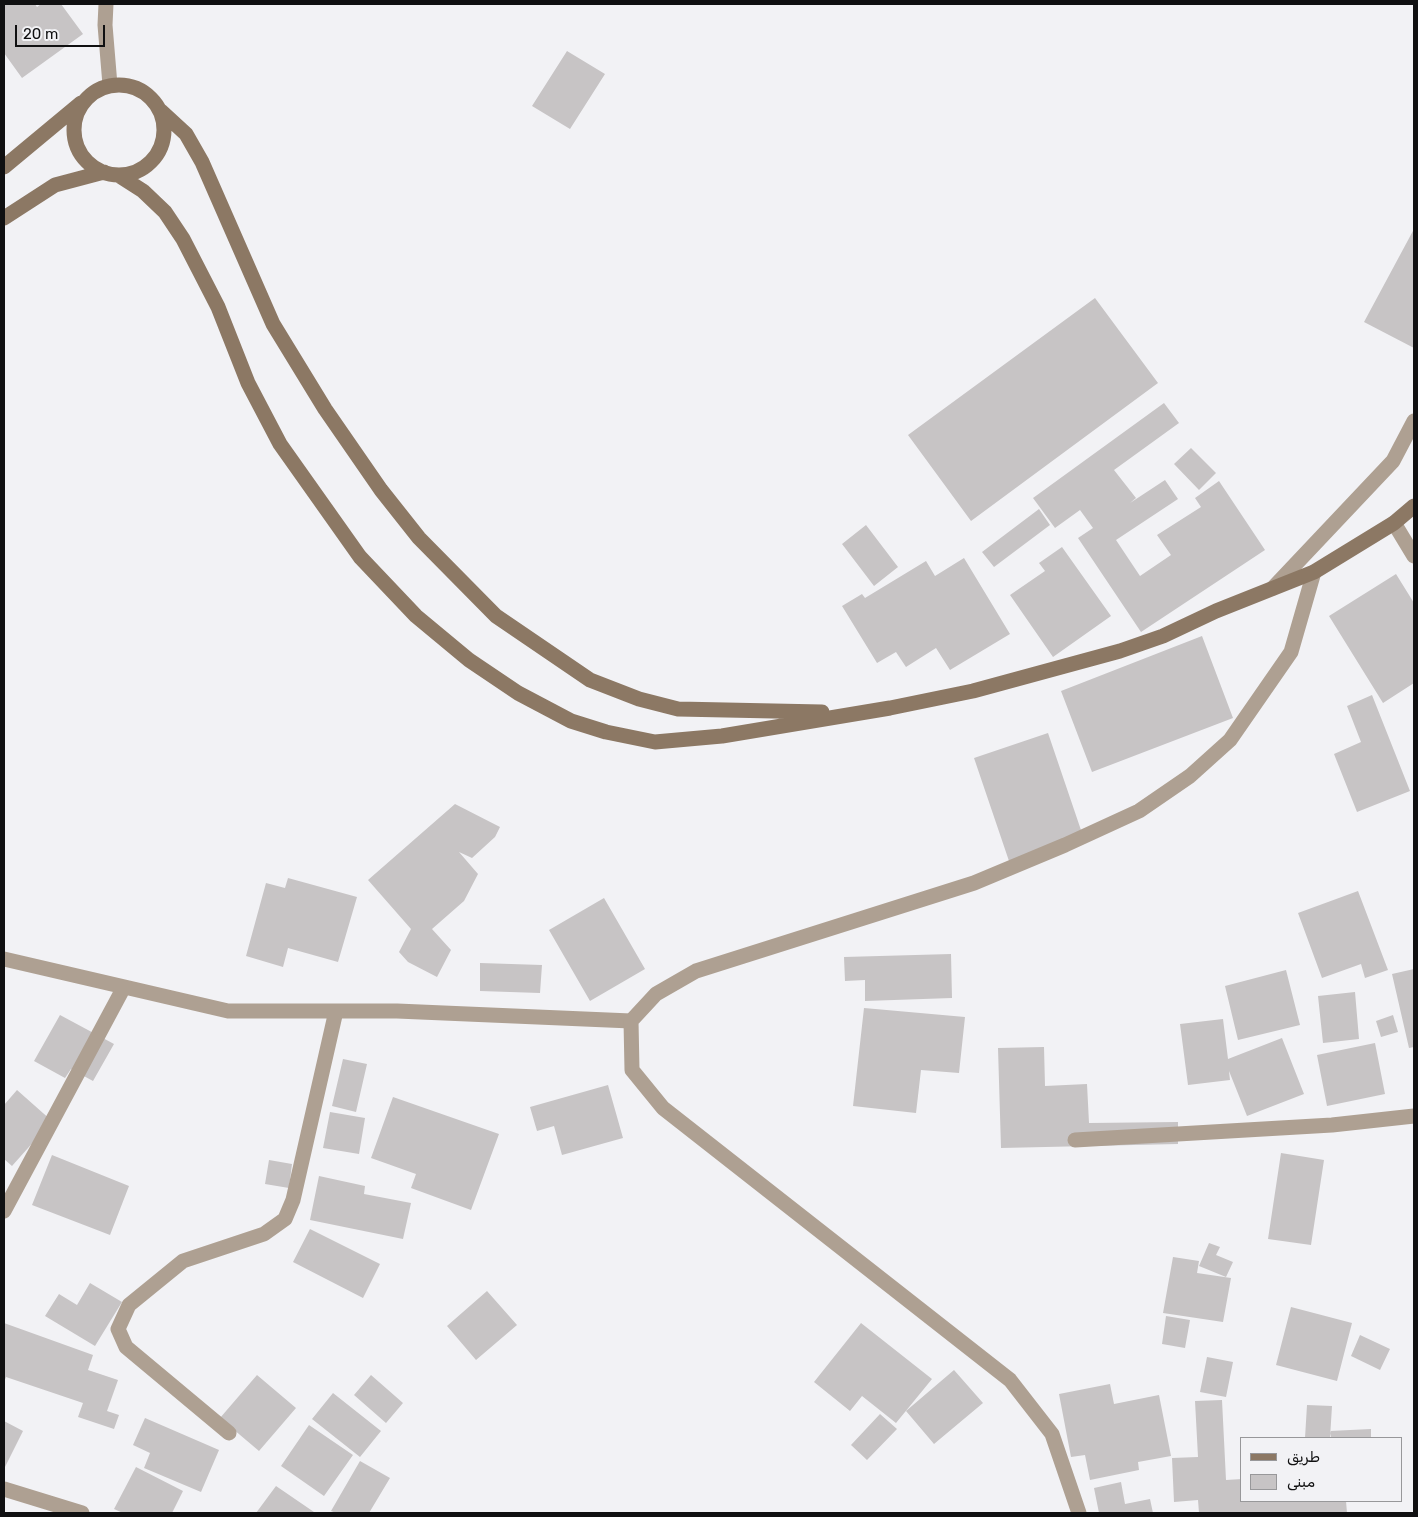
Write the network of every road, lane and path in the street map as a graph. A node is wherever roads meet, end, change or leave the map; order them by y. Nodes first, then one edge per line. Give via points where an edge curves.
1 (106, 4) edge
2 (110, 85) junction
3 (84, 100) junction
4 (161, 111) junction
5 (4, 167) edge
6 (111, 174) junction
7 (4, 218) edge
8 (1414, 421) edge
9 (1414, 506) edge
10 (1394, 524) junction
11 (1414, 556) edge
12 (1314, 572) junction
13 (1274, 588) junction
14 (856, 713) junction
15 (4, 959) edge
16 (124, 987) junction
17 (336, 1011) junction
18 (631, 1022) junction
19 (1414, 1116) edge
20 (1075, 1140) dead end
21 (4, 1211) edge
22 (229, 1433) dead end
23 (4, 1489) edge
24 (82, 1513) edge
25 (1079, 1513) edge

1 - 2 street
2 - 3 main road
2 - 4 main road via 125,84 140,89 153,98
3 - 5 main road
3 - 6 main road via 77,113 75,142 91,165
4 - 6 main road via 165,126 163,142 156,156 146,167 132,173
4 - 14 main road via 186,134 202,162 273,324 325,409 419,538 496,616 590,680 639,699 678,709
6 - 7 main road via 55,185
6 - 14 main road via 142,191 166,212 218,307 248,383 280,444 326,510 360,556 416,616 469,660 518,693 571,721 655,742 722,736
8 - 13 street via 1394,461
9 - 10 main road
10 - 11 street
10 - 12 main road
12 - 13 main road
12 - 18 street via 1291,652 1230,740 1190,776 1139,811 974,882 696,971 656,994
13 - 14 main road via 1120,652 973,691
15 - 16 street
16 - 17 street via 228,1011
16 - 21 street
17 - 18 street
17 - 22 street via 293,1200 284,1219 264,1234 184,1262 129,1305 118,1330 126,1347
18 - 25 street via 632,1070 662,1108 1010,1380 1052,1434
19 - 20 street via 1332,1125
23 - 24 street

